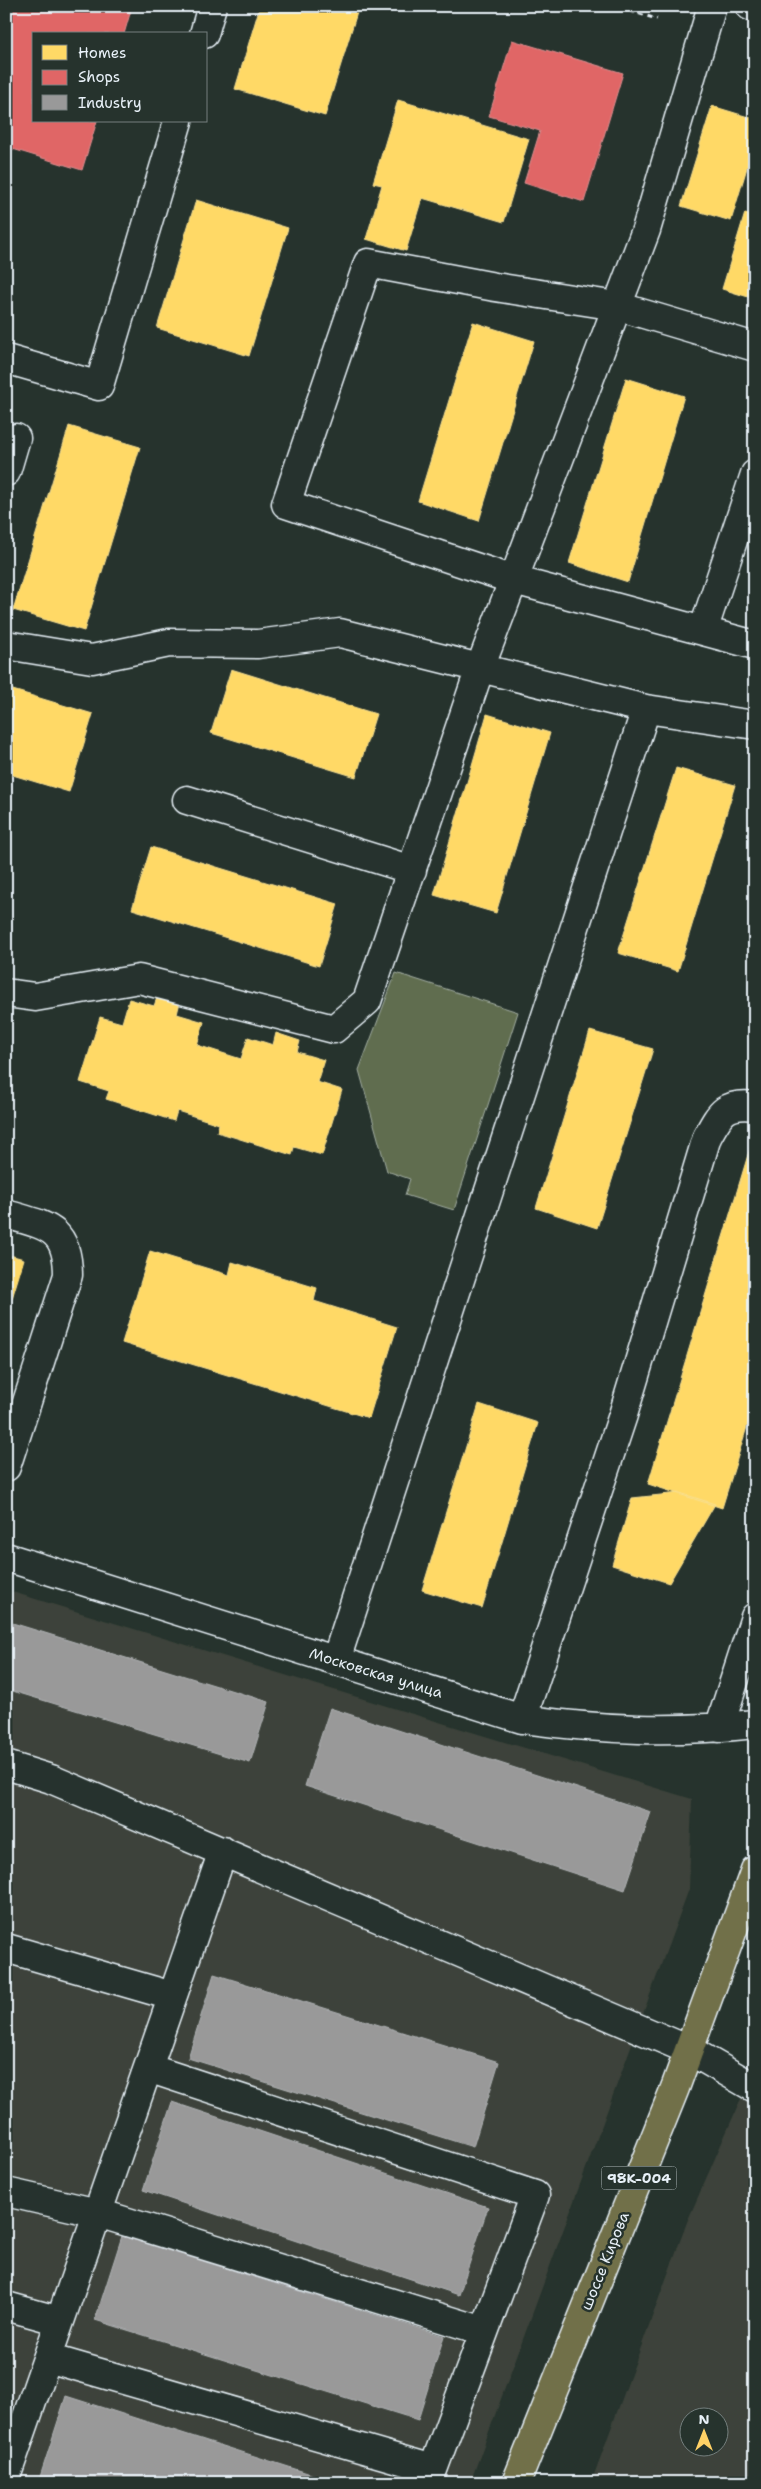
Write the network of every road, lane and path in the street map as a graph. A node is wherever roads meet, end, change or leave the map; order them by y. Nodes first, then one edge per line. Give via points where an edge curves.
1 (212, 6) edge
2 (613, 6) edge
3 (712, 6) edge
4 (750, 6) edge
5 (755, 8) edge
6 (657, 19) dead end
7 (205, 32) edge
8 (178, 122) edge
9 (617, 306) junction
10 (755, 346) edge
11 (6, 359) edge
12 (16, 438) dead end
13 (6, 472) edge
14 (755, 474) edge
15 (514, 580) junction
16 (703, 631) junction
17 (6, 645) edge
18 (755, 645) edge
19 (480, 668) junction
20 (646, 709) junction
21 (755, 725) edge
22 (187, 800) dead end
23 (412, 870) junction
24 (6, 993) edge
25 (755, 1106) edge
26 (6, 1214) edge
27 (6, 1468) edge
28 (6, 1557) edge
29 (755, 1617) edge
30 (336, 1660) junction
31 (522, 1719) junction
32 (755, 1724) edge
33 (720, 1728) junction
34 (6, 1766) edge
35 (223, 1851) junction
36 (755, 1870) edge
37 (6, 1948) edge
38 (172, 1996) junction
39 (690, 2050) junction
40 (148, 2068) junction
41 (755, 2088) edge
42 (6, 2192) edge
43 (98, 2213) junction
44 (6, 2306) edge
45 (60, 2321) junction
46 (484, 2331) junction
47 (48, 2358) junction
48 (430, 2476) edge
49 (6, 2478) edge
50 (516, 2483) edge

1 - 7 street
2 - 6 path
3 - 9 street via 646,230
4 - 5 street
8 - 11 street via 99,386
9 - 10 street
9 - 15 street
9 - 15 street via 368,263 286,504
12 - 13 street
14 - 16 street
15 - 16 street
15 - 19 street
16 - 18 street
17 - 19 street via 92,660 169,643 258,644 340,633
19 - 20 street
19 - 23 street
20 - 21 street
20 - 30 street
22 - 23 street
23 - 24 street via 367,1001 334,1029 139,979 35,997
25 - 31 street via 738,1104 721,1112 707,1137 623,1415
26 - 27 street via 46,1226 59,1238 68,1255 68,1275
28 - 30 street, Московская улица
29 - 33 street
30 - 31 street, Московская улица
31 - 33 street, Московская улица via 593,1728
32 - 33 street, Московская улица
34 - 35 street via 51,1779
35 - 38 street
35 - 39 street
36 - 39 main road, шоссе Кирова / 98К-004
37 - 38 street
38 - 40 street
39 - 41 street
39 - 50 main road, шоссе Кирова / 98К-004
40 - 43 street
40 - 46 street via 535,2195
42 - 43 street
43 - 45 street
43 - 46 street
44 - 45 street
45 - 47 street
46 - 48 street
47 - 48 street
47 - 49 street

